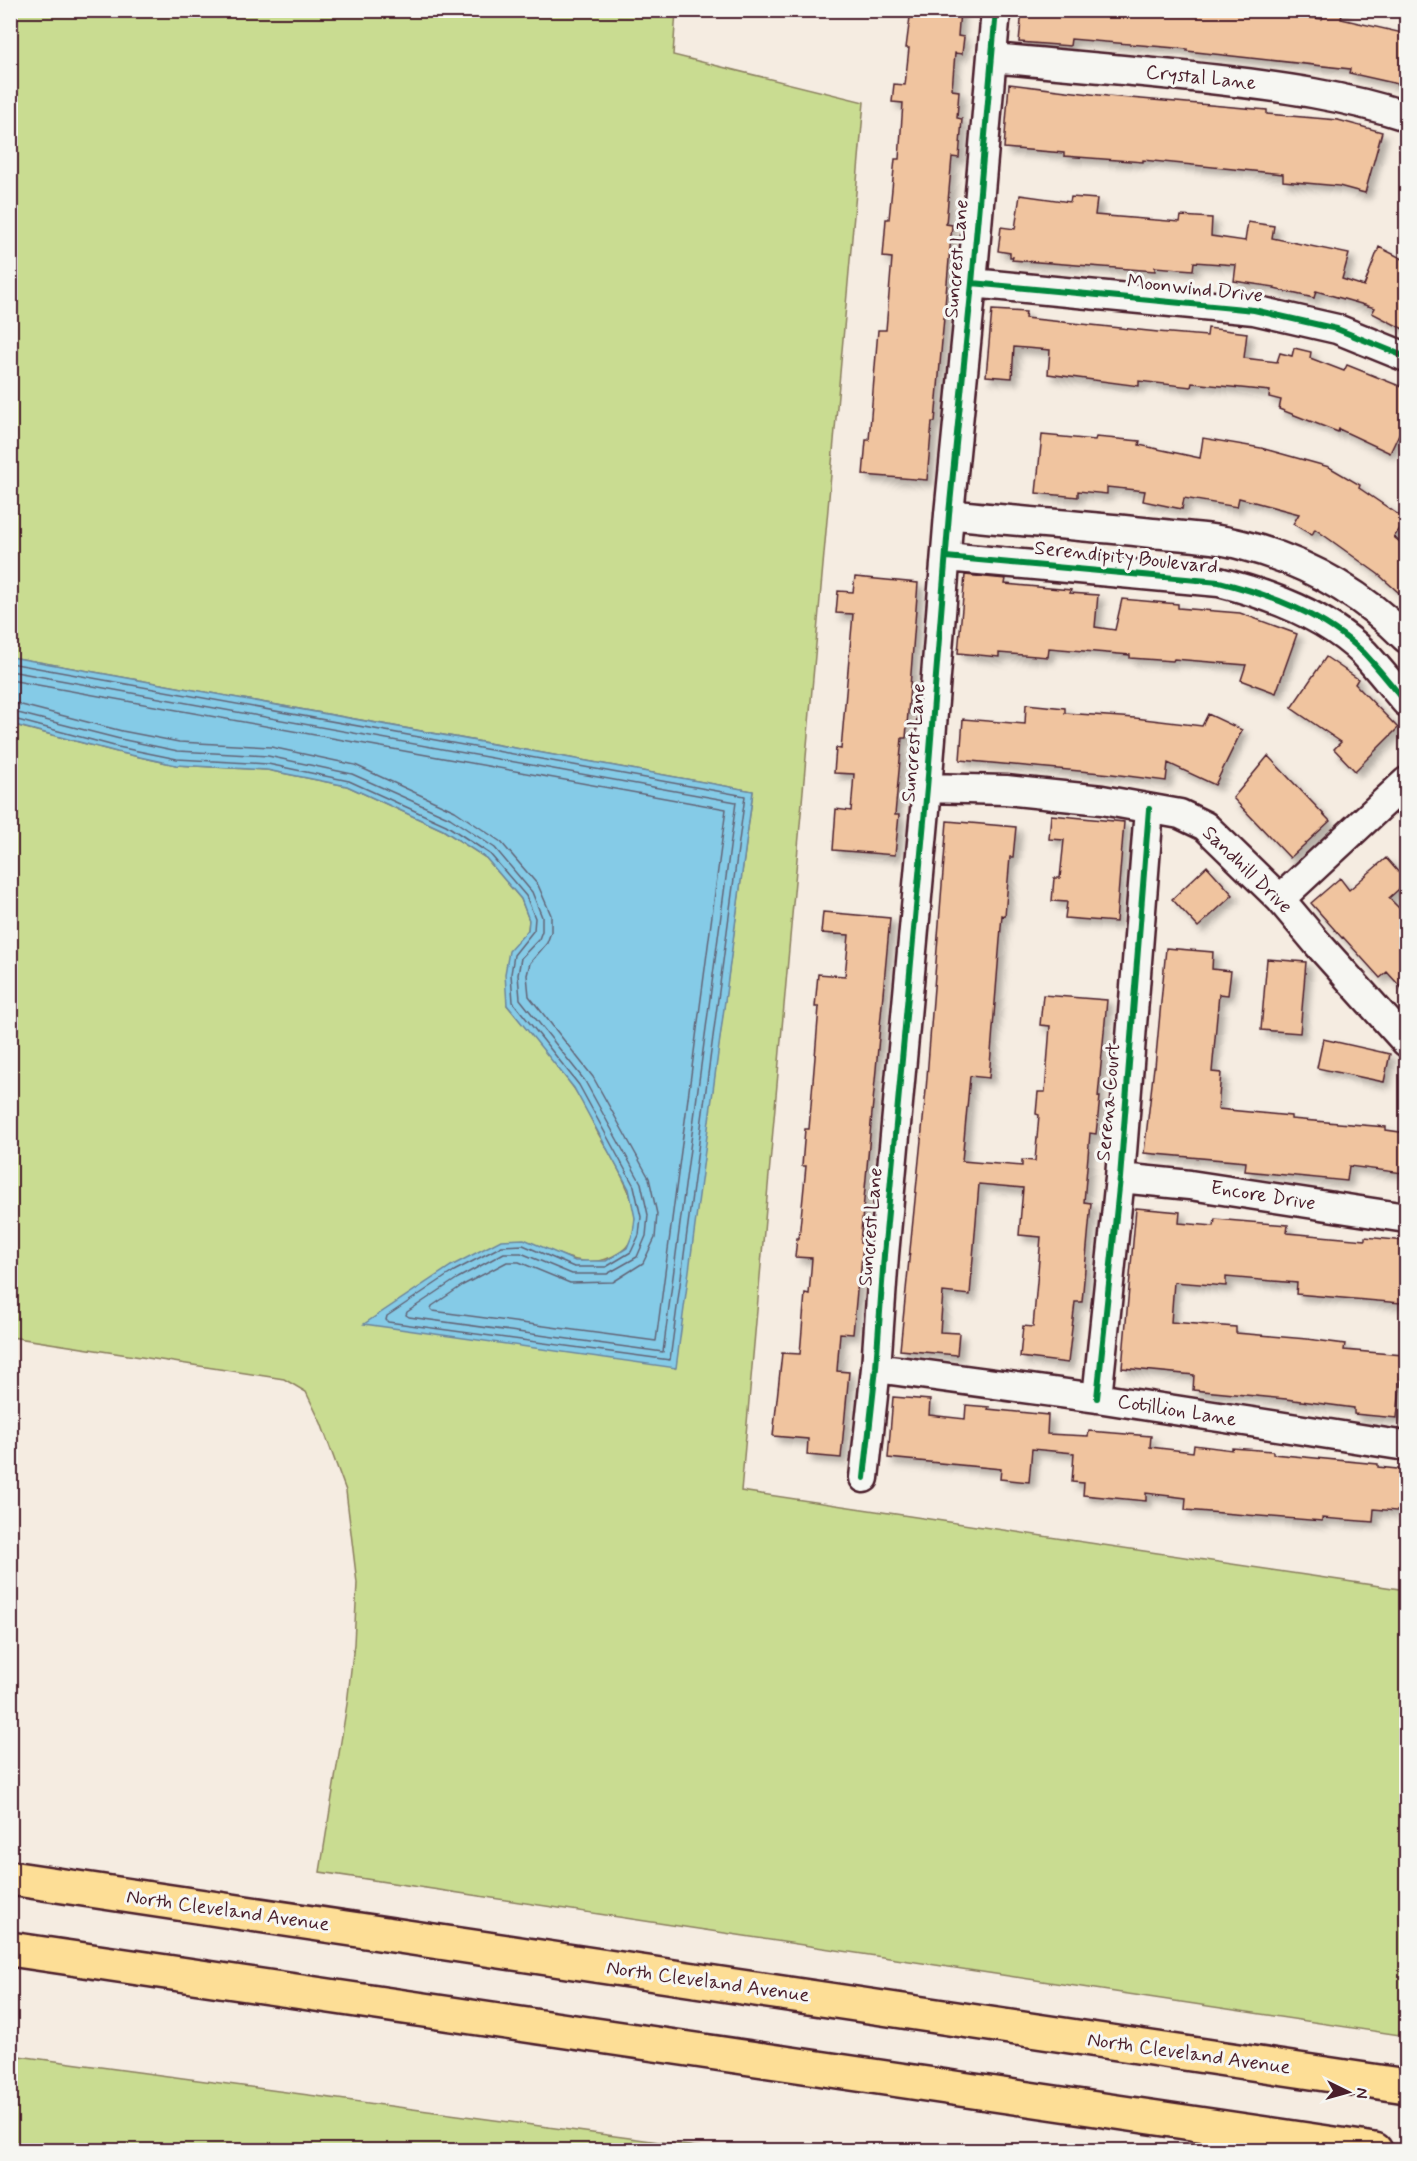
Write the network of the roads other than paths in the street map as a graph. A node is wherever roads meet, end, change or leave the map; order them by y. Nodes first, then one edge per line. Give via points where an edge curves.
1 (996, 10) edge
2 (992, 58) junction
3 (1407, 116) edge
4 (972, 283) junction
5 (1407, 357) edge
6 (949, 514) junction
7 (946, 557) junction
8 (1407, 638) edge
9 (1407, 702) edge
10 (1407, 782) edge
11 (927, 788) junction
12 (1149, 809) junction
13 (1280, 899) junction
14 (1407, 1042) edge
15 (1120, 1178) junction
16 (1407, 1218) edge
17 (876, 1368) junction
18 (1097, 1398) junction
19 (1407, 1446) edge
20 (864, 1478) dead end
21 (10, 1878) edge
22 (10, 1948) edge
23 (1407, 2086) edge
24 (1375, 2151) edge

1 - 2 street, Suncrest Lane
2 - 3 street, Crystal Lane via 1299,89
2 - 4 street, Suncrest Lane
4 - 5 street, Moonwind Drive via 1254,310 1337,329
4 - 6 street, Suncrest Lane
6 - 7 street, Suncrest Lane
6 - 8 street, Serendipity Boulevard via 1242,544 1338,583 1373,607
7 - 9 street, Serendipity Boulevard via 1220,582 1250,590 1283,601 1344,637
7 - 11 street, Suncrest Lane
10 - 13 street
11 - 12 street, Sandhill Drive via 1006,790
11 - 17 street, Suncrest Lane
12 - 13 street, Sandhill Drive via 1180,814 1205,825
12 - 15 street, Serena Court
13 - 14 street, Sandhill Drive
15 - 16 street, Encore Drive
15 - 18 street, Serena Court
17 - 18 street, Cotillion Lane
17 - 20 street, Suncrest Lane
18 - 19 street, Cotillion Lane
21 - 23 main road, North Cleveland Avenue
22 - 24 main road

